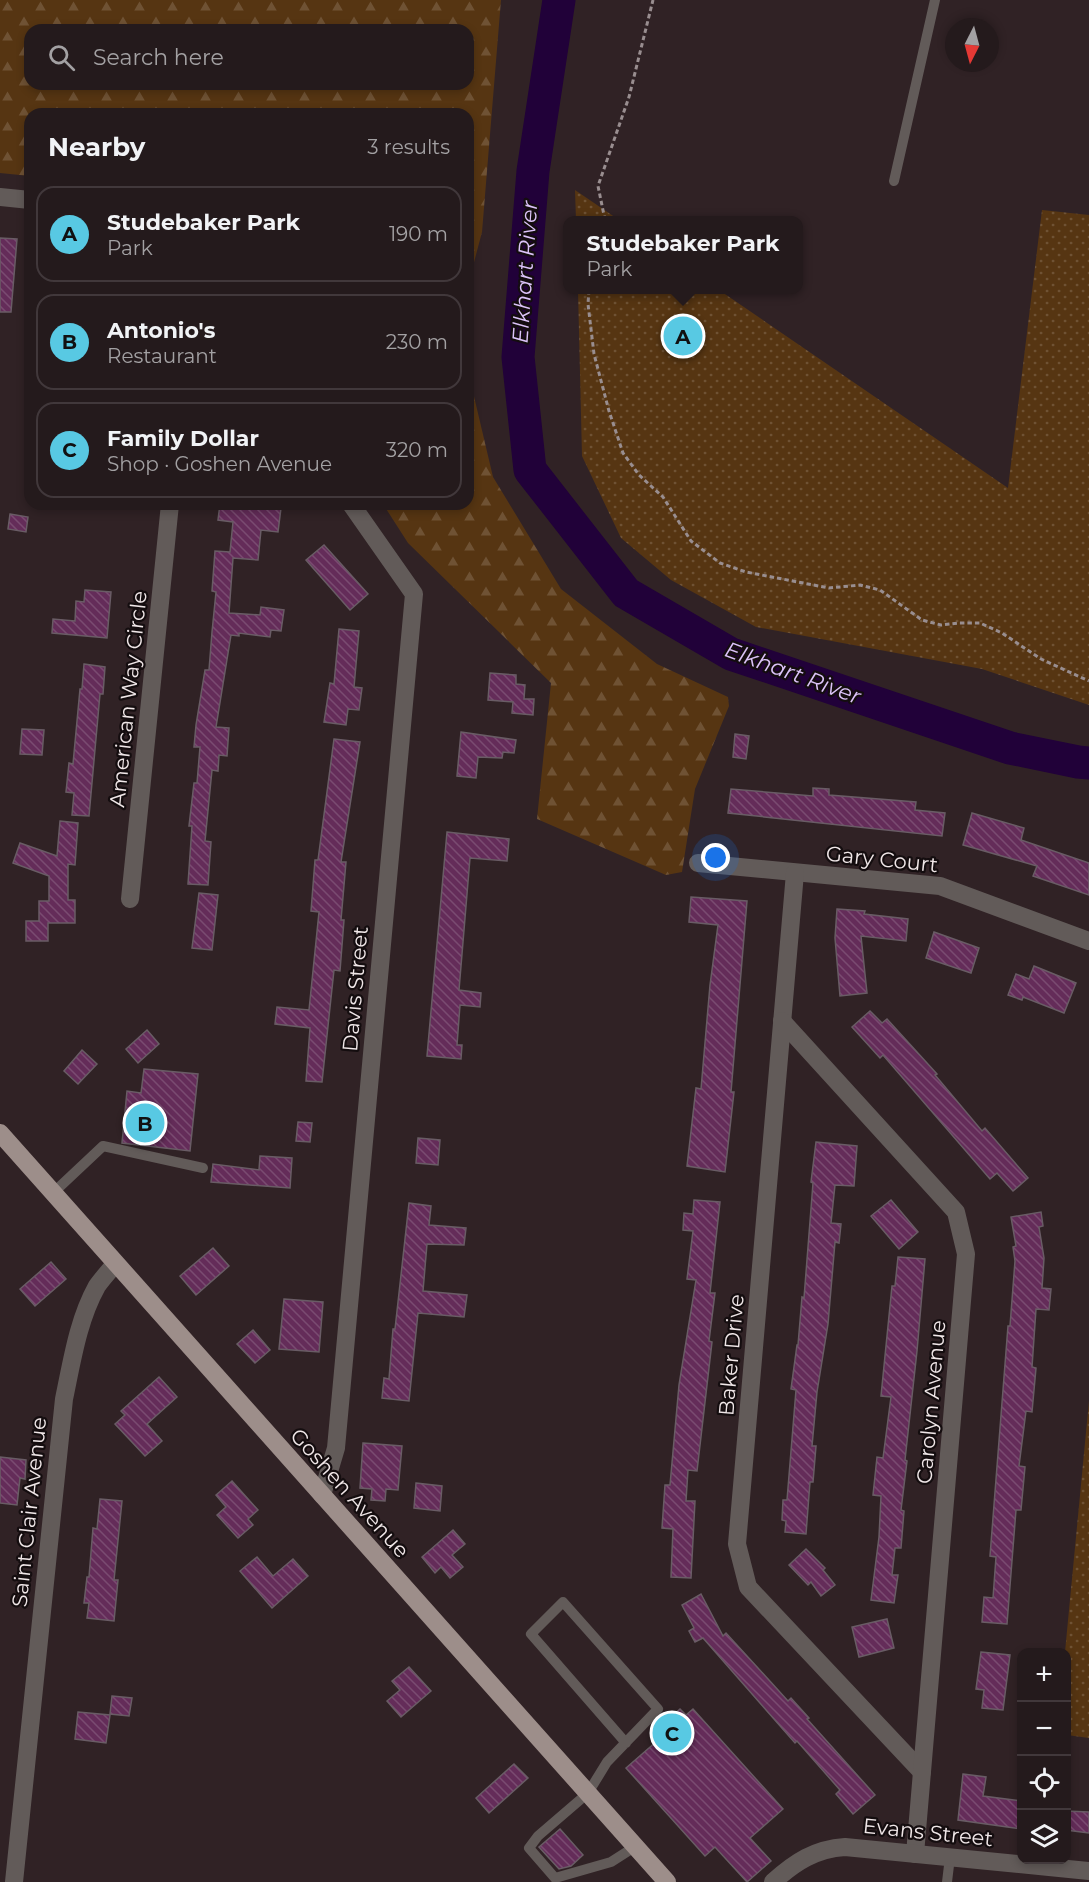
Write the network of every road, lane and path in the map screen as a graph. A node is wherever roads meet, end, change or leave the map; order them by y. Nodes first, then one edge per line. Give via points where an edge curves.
1 (653, 0) edge
2 (935, 0) edge
3 (894, 181) dead end
4 (0, 197) edge
5 (24, 199) edge
6 (604, 216) edge
7 (589, 294) edge
8 (169, 510) edge
9 (355, 510) edge
10 (1089, 681) edge
11 (698, 863) dead end
12 (795, 873) junction
13 (130, 899) dead end
14 (1089, 941) edge
15 (782, 1021) junction
16 (0, 1133) edge
17 (202, 1168) dead end
18 (52, 1193) junction
19 (115, 1264) junction
20 (322, 1495) junction
21 (626, 1743) junction
22 (922, 1772) junction
23 (588, 1793) junction
24 (636, 1846) junction
25 (915, 1854) junction
26 (950, 1857) junction
27 (1080, 1874) edge
28 (14, 1882) edge
29 (667, 1882) edge
30 (773, 1882) edge
31 (947, 1882) edge

1 - 6 path via 629,97 599,180
2 - 3 lane
4 - 5 street
7 - 10 path via 594,354 623,453 663,497 691,541 720,563 746,573 829,588 860,585 880,590 922,620 940,625 980,623 1041,659
8 - 13 street, American Way Circle
9 - 20 street, Davis Street via 414,594 336,1448
11 - 12 street, Gary Court
12 - 14 street, Gary Court via 940,885
12 - 15 street, Baker Drive
15 - 22 street, Carolyn Avenue via 956,1212 966,1254
15 - 22 street, Baker Drive via 737,1544 748,1587
16 - 18 main road, Goshen Avenue
17 - 18 lane via 103,1146
18 - 19 main road, Goshen Avenue
19 - 20 main road, Goshen Avenue
19 - 28 street, Saint Clair Avenue via 98,1285 85,1314 64,1399
20 - 23 main road, Goshen Avenue
21 - 21 lane via 658,1709 563,1602 531,1634
21 - 23 lane via 607,1762
22 - 25 street, Carolyn Avenue
23 - 24 main road, Goshen Avenue
23 - 24 lane via 529,1848 555,1878 611,1862
24 - 29 main road, Goshen Avenue
25 - 26 street, Evans Street
25 - 30 street, Evans Street via 830,1848 801,1859
26 - 27 street, Evans Street
26 - 31 lane

